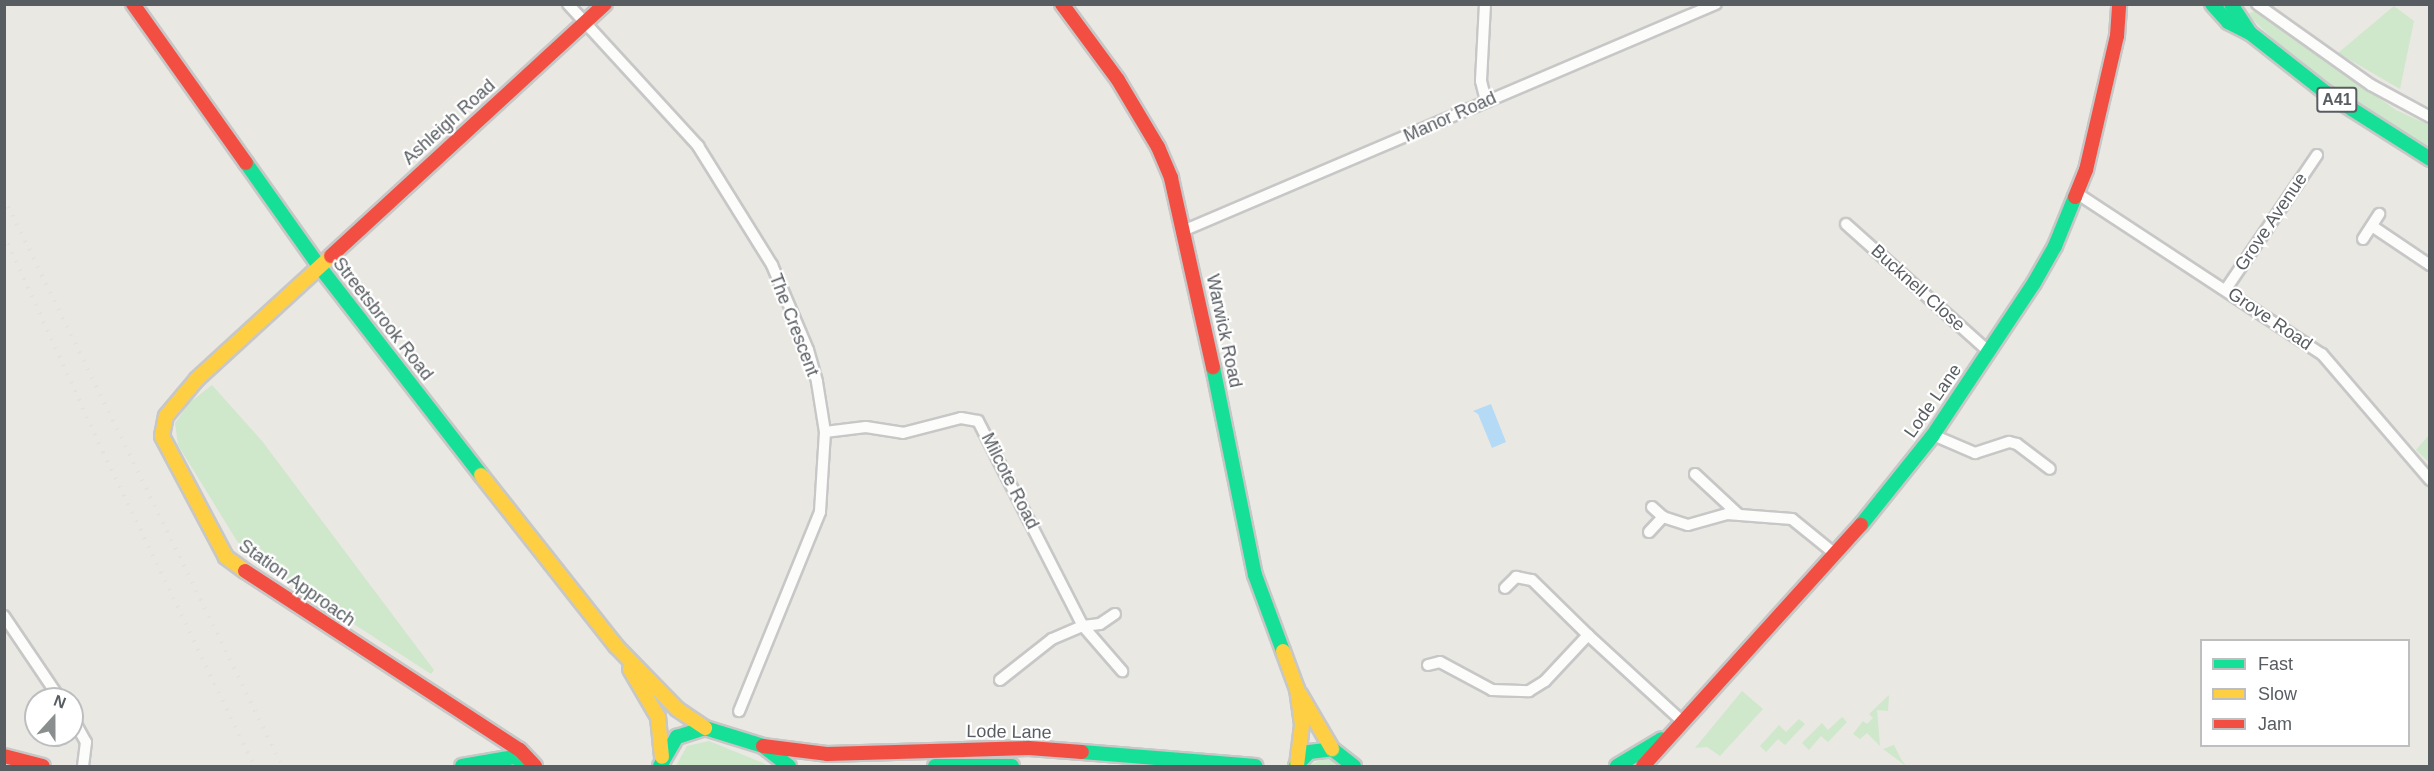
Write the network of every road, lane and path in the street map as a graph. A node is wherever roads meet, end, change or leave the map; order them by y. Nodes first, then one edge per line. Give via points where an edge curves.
1 (133, 4) edge
2 (568, 4) edge
3 (605, 4) edge
4 (1062, 4) edge
5 (1485, 4) edge
6 (1716, 4) edge
7 (2119, 4) edge
8 (2129, 4) edge
9 (2212, 4) edge
10 (2231, 4) edge
11 (2257, 4) edge
12 (584, 24) junction
13 (2250, 33) junction
14 (2117, 36) junction
15 (1486, 101) junction
16 (2430, 117) edge
17 (2317, 155) dead end
18 (2430, 159) edge
19 (2078, 194) junction
20 (2379, 214) dead end
21 (1846, 224) dead end
22 (2372, 226) junction
23 (1185, 231) junction
24 (2363, 239) dead end
25 (2430, 265) edge
26 (319, 266) junction
27 (2226, 289) junction
28 (1989, 352) junction
29 (825, 432) junction
30 (1933, 435) junction
31 (2050, 469) dead end
32 (1695, 474) dead end
33 (2430, 480) edge
34 (1652, 507) dead end
35 (1738, 514) junction
36 (1663, 517) junction
37 (1649, 532) dead end
38 (1835, 554) junction
39 (1505, 588) dead end
40 (1115, 614) dead end
41 (4, 616) edge
42 (1083, 626) junction
43 (1588, 635) junction
44 (616, 646) junction
45 (1428, 665) dead end
46 (1122, 671) dead end
47 (1000, 680) dead end
48 (52, 687) edge
49 (1297, 689) junction
50 (739, 711) dead end
51 (1680, 726) junction
52 (705, 728) junction
53 (84, 738) edge
54 (763, 746) junction
55 (1338, 752) junction
56 (4, 756) edge
57 (661, 762) edge
58 (1296, 765) edge
59 (43, 766) edge
60 (83, 766) edge
61 (462, 766) edge
62 (535, 766) edge
63 (789, 766) edge
64 (935, 766) edge
65 (1012, 766) edge
66 (1255, 766) edge
67 (1354, 766) edge
68 (1366, 766) edge
69 (1617, 766) edge
70 (1643, 766) edge

1 - 26 main road, Streetsbrook Road
2 - 12 street, The Crescent
3 - 12 main road, Ashleigh Road
4 - 23 main road, Warwick Road via 1118,80 1158,147
5 - 15 street via 1481,81
6 - 15 street, Manor Road
7 - 14 main road, Lode Lane
8 - 14 main road, Lode Lane
9 - 13 main road, A41 via 2228,22
10 - 13 main road, A41
11 - 16 street via 2371,85
12 - 26 main road, Ashleigh Road
12 - 29 street, The Crescent via 698,146 745,218 771,265 808,350
13 - 18 main road, A41 via 2325,92
14 - 19 main road, Lode Lane
15 - 23 street, Manor Road
17 - 27 street, Grove Avenue
19 - 27 street, Grove Road
19 - 28 main road, Lode Lane via 2034,283
20 - 22 street
21 - 28 street, Bucknell Close
22 - 24 street
22 - 25 street
23 - 49 main road, Warwick Road via 1255,575
26 - 44 main road, Streetsbrook Road
26 - 62 main road, Station Approach via 174,402 162,436 226,557 520,750
27 - 33 street, Grove Road via 2322,354
28 - 30 main road, Lode Lane
29 - 42 street, Milcote Road via 866,427 903,433 961,418 978,422
29 - 50 street, The Crescent via 824,496 814,534
30 - 31 street via 1975,453 2009,442 2017,444
30 - 38 main road, Lode Lane
32 - 35 street
34 - 36 street
35 - 36 street via 1688,525
35 - 38 street via 1792,519
36 - 37 street
38 - 51 main road, Lode Lane
39 - 43 street via 1516,577 1532,580
40 - 42 street via 1100,624
41 - 48 street
42 - 46 street, Milcote Road
42 - 47 street via 1052,639
43 - 45 street via 1545,681 1529,691 1492,690 1440,663
43 - 51 street
44 - 52 main road, Streetsbrook Road via 677,709
44 - 57 main road, Streetsbrook Road via 658,717
49 - 55 main road, Warwick Road
49 - 58 main road, Warwick Road via 1302,725
51 - 69 main road, Lode Lane
51 - 70 main road, Lode Lane
52 - 54 main road, Streetsbrook Road
52 - 57 main road via 678,737
53 - 60 street
54 - 63 main road
54 - 66 main road, Lode Lane via 827,754 1029,748
55 - 58 main road via 1309,752
55 - 67 main road, Warwick Road
55 - 68 main road
56 - 59 main road
61 - 62 main road via 514,757
64 - 65 main road, Lode Lane

